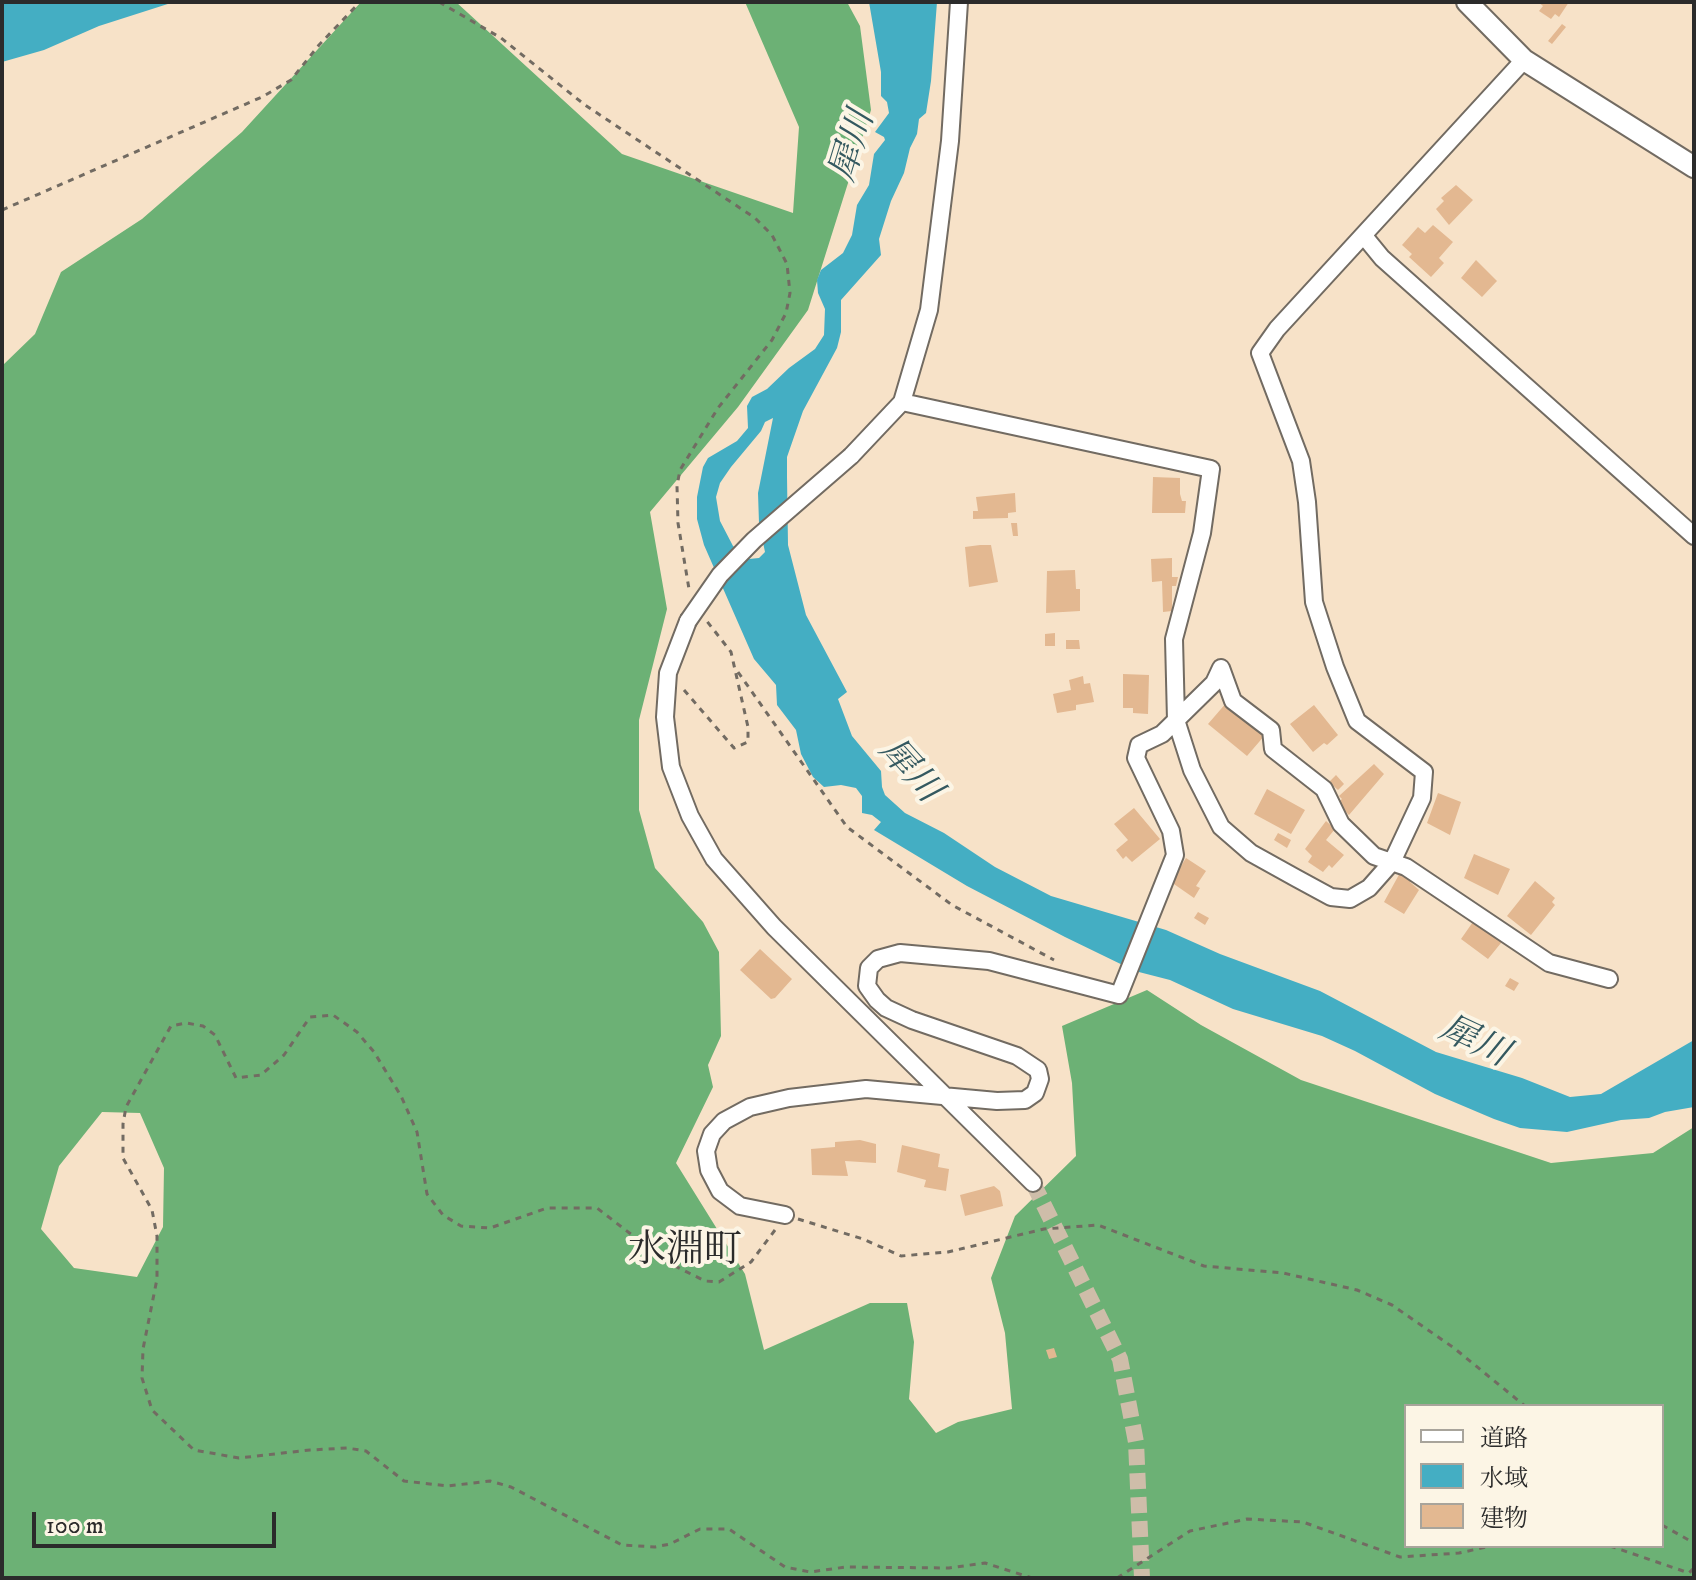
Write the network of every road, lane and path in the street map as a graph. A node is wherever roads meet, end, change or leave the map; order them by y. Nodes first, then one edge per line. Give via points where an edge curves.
1 (360, 2) edge
2 (439, 2) edge
3 (959, 2) edge
4 (1468, 2) edge
5 (1524, 60) junction
6 (1694, 167) edge
7 (2, 210) edge
8 (1364, 236) junction
9 (902, 402) junction
10 (1694, 536) edge
11 (692, 601) dead end
12 (693, 616) junction
13 (736, 669) junction
14 (668, 673) junction
15 (1176, 720) junction
16 (1392, 862) junction
17 (1063, 965) dead end
18 (1609, 979) dead end
19 (944, 1095) junction
20 (1033, 1183) tunnel mouth
21 (785, 1215) junction
22 (1523, 1404) edge
23 (1664, 1526) edge
24 (1694, 1543) edge
25 (1482, 1548) edge
26 (1616, 1548) edge
27 (1694, 1568) edge
28 (1032, 1578) edge
29 (1117, 1578) edge

1 - 7 path via 291,80 262,97
2 - 11 path via 501,38 585,105 755,218 772,235 787,264 790,293 772,340 718,408 680,470 678,523
3 - 9 street via 950,141 929,310
4 - 5 main road
5 - 6 main road
5 - 8 street
8 - 10 street via 1382,258
8 - 16 street via 1260,353 1301,461 1314,602 1335,667 1357,721 1424,772 1422,798
9 - 12 street, bridge via 851,456 754,540 720,575
9 - 15 street via 1211,469 1202,533 1174,639
12 - 13 path via 724,641
12 - 14 street
13 - 14 path via 748,742 734,748
13 - 17 path via 847,827 952,905
14 - 19 street via 665,717 671,767 714,859 774,927
15 - 16 street via 1192,770 1221,827 1251,853 1331,897 1350,899 1369,888
15 - 16 street via 1214,683 1221,668 1233,701 1271,730 1273,749 1324,789 1341,824 1374,856
15 - 19 street via 1139,745 1136,758 1171,831 1175,855 1119,995 989,961 900,953 878,959 869,968 867,986 886,1008 1017,1056 1038,1070 1040,1079 1035,1093 1025,1100
16 - 18 street via 1549,963
19 - 20 street
19 - 21 street via 866,1089 763,1104 724,1121 706,1151 720,1191 740,1206
21 - 22 path via 901,1256 948,1252 1044,1229 1098,1225 1204,1266 1283,1273 1357,1290 1392,1305
21 - 28 path via 751,1262 719,1282 705,1281 667,1262 597,1208 547,1208 490,1228 461,1226 443,1215 427,1194 417,1132 401,1096 374,1052 333,1015 310,1017 284,1055 261,1075 236,1078 215,1035 203,1026 171,1026 126,1107 123,1124 123,1158 152,1210 157,1236 157,1279 142,1378 152,1410 194,1450 239,1458 310,1450 366,1451 404,1481 448,1486 490,1481 511,1487 622,1545 655,1547 700,1529 729,1529 785,1567 810,1572 985,1563
23 - 24 path
25 - 29 path via 1400,1557 1303,1522 1247,1519 1190,1531
26 - 27 path via 1689,1573

